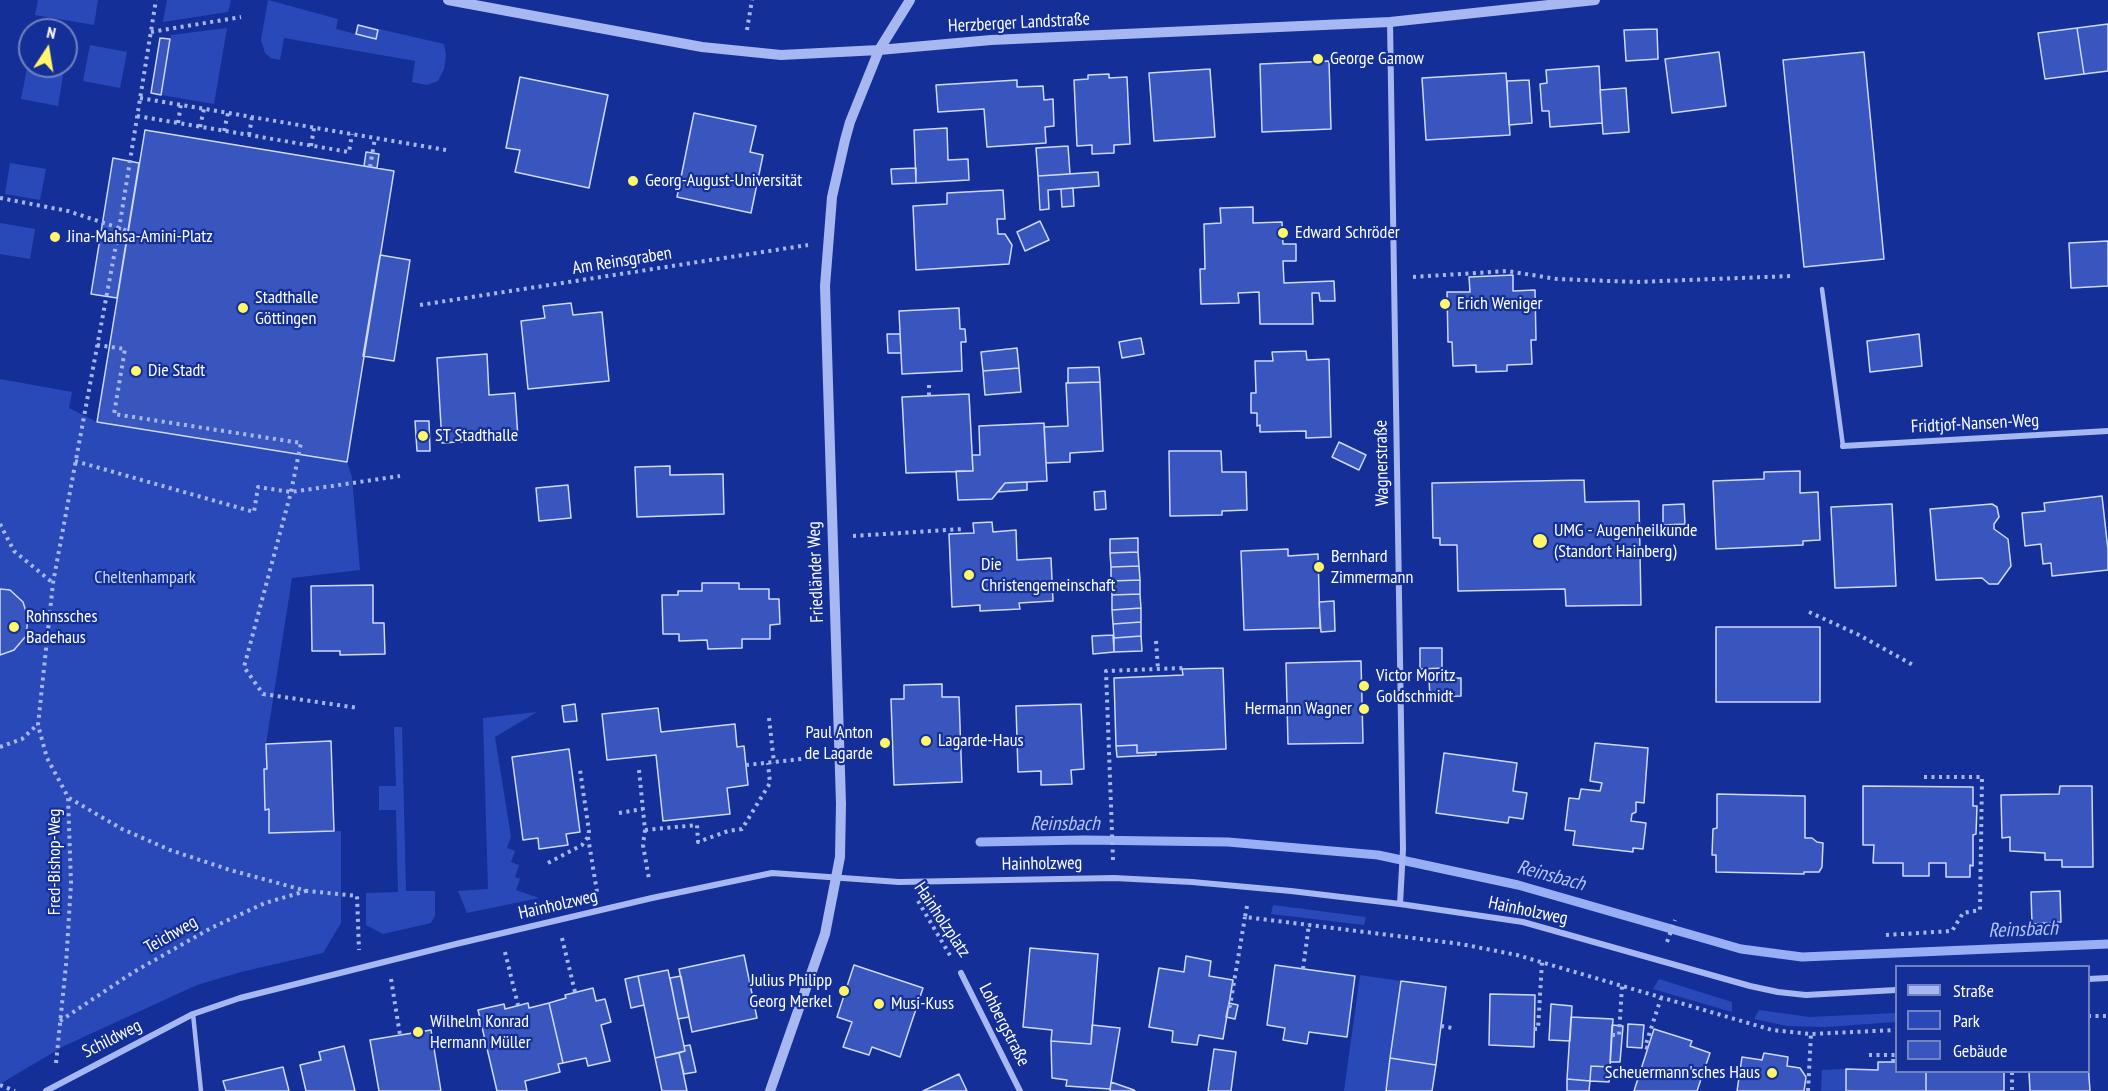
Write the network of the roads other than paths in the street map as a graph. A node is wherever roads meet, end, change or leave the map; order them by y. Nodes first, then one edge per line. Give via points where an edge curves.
1 (448, 0) edge
2 (910, 0) edge
3 (1595, 0) edge
4 (1389, 22) junction
5 (879, 50) junction
6 (1822, 290) dead end
7 (2108, 431) edge
8 (1843, 446) joint
9 (837, 877) junction
10 (1400, 904) junction
11 (961, 973) road end
12 (2108, 978) edge
13 (2090, 979) edge
14 (1895, 990) edge
15 (193, 1014) junction
16 (46, 1091) edge
17 (201, 1091) edge
18 (770, 1091) edge
19 (1020, 1091) edge

1 - 5 street, Herzberger Landstraße via 653,39 743,51 781,55
2 - 5 street, Friedländer Weg
3 - 4 street, Herzberger Landstraße
4 - 5 street, Herzberger Landstraße via 991,40
4 - 10 street, Wagnerstraße via 1403,849
5 - 9 street, Friedländer Weg via 844,140 827,242 825,286 841,829
6 - 8 lane
7 - 8 street, Fridtjof-Nansen-Weg
9 - 10 street, Hainholzweg via 899,882 1114,878 1250,887
9 - 15 street, Hainholzweg via 772,873 652,898 360,967
9 - 18 street, Friedländer Weg via 825,934
10 - 14 street, Hainholzweg via 1522,922 1778,992 1806,995
11 - 19 street, Lohbergstraße
12 - 13 street
15 - 16 street, Schildweg
15 - 17 lane

